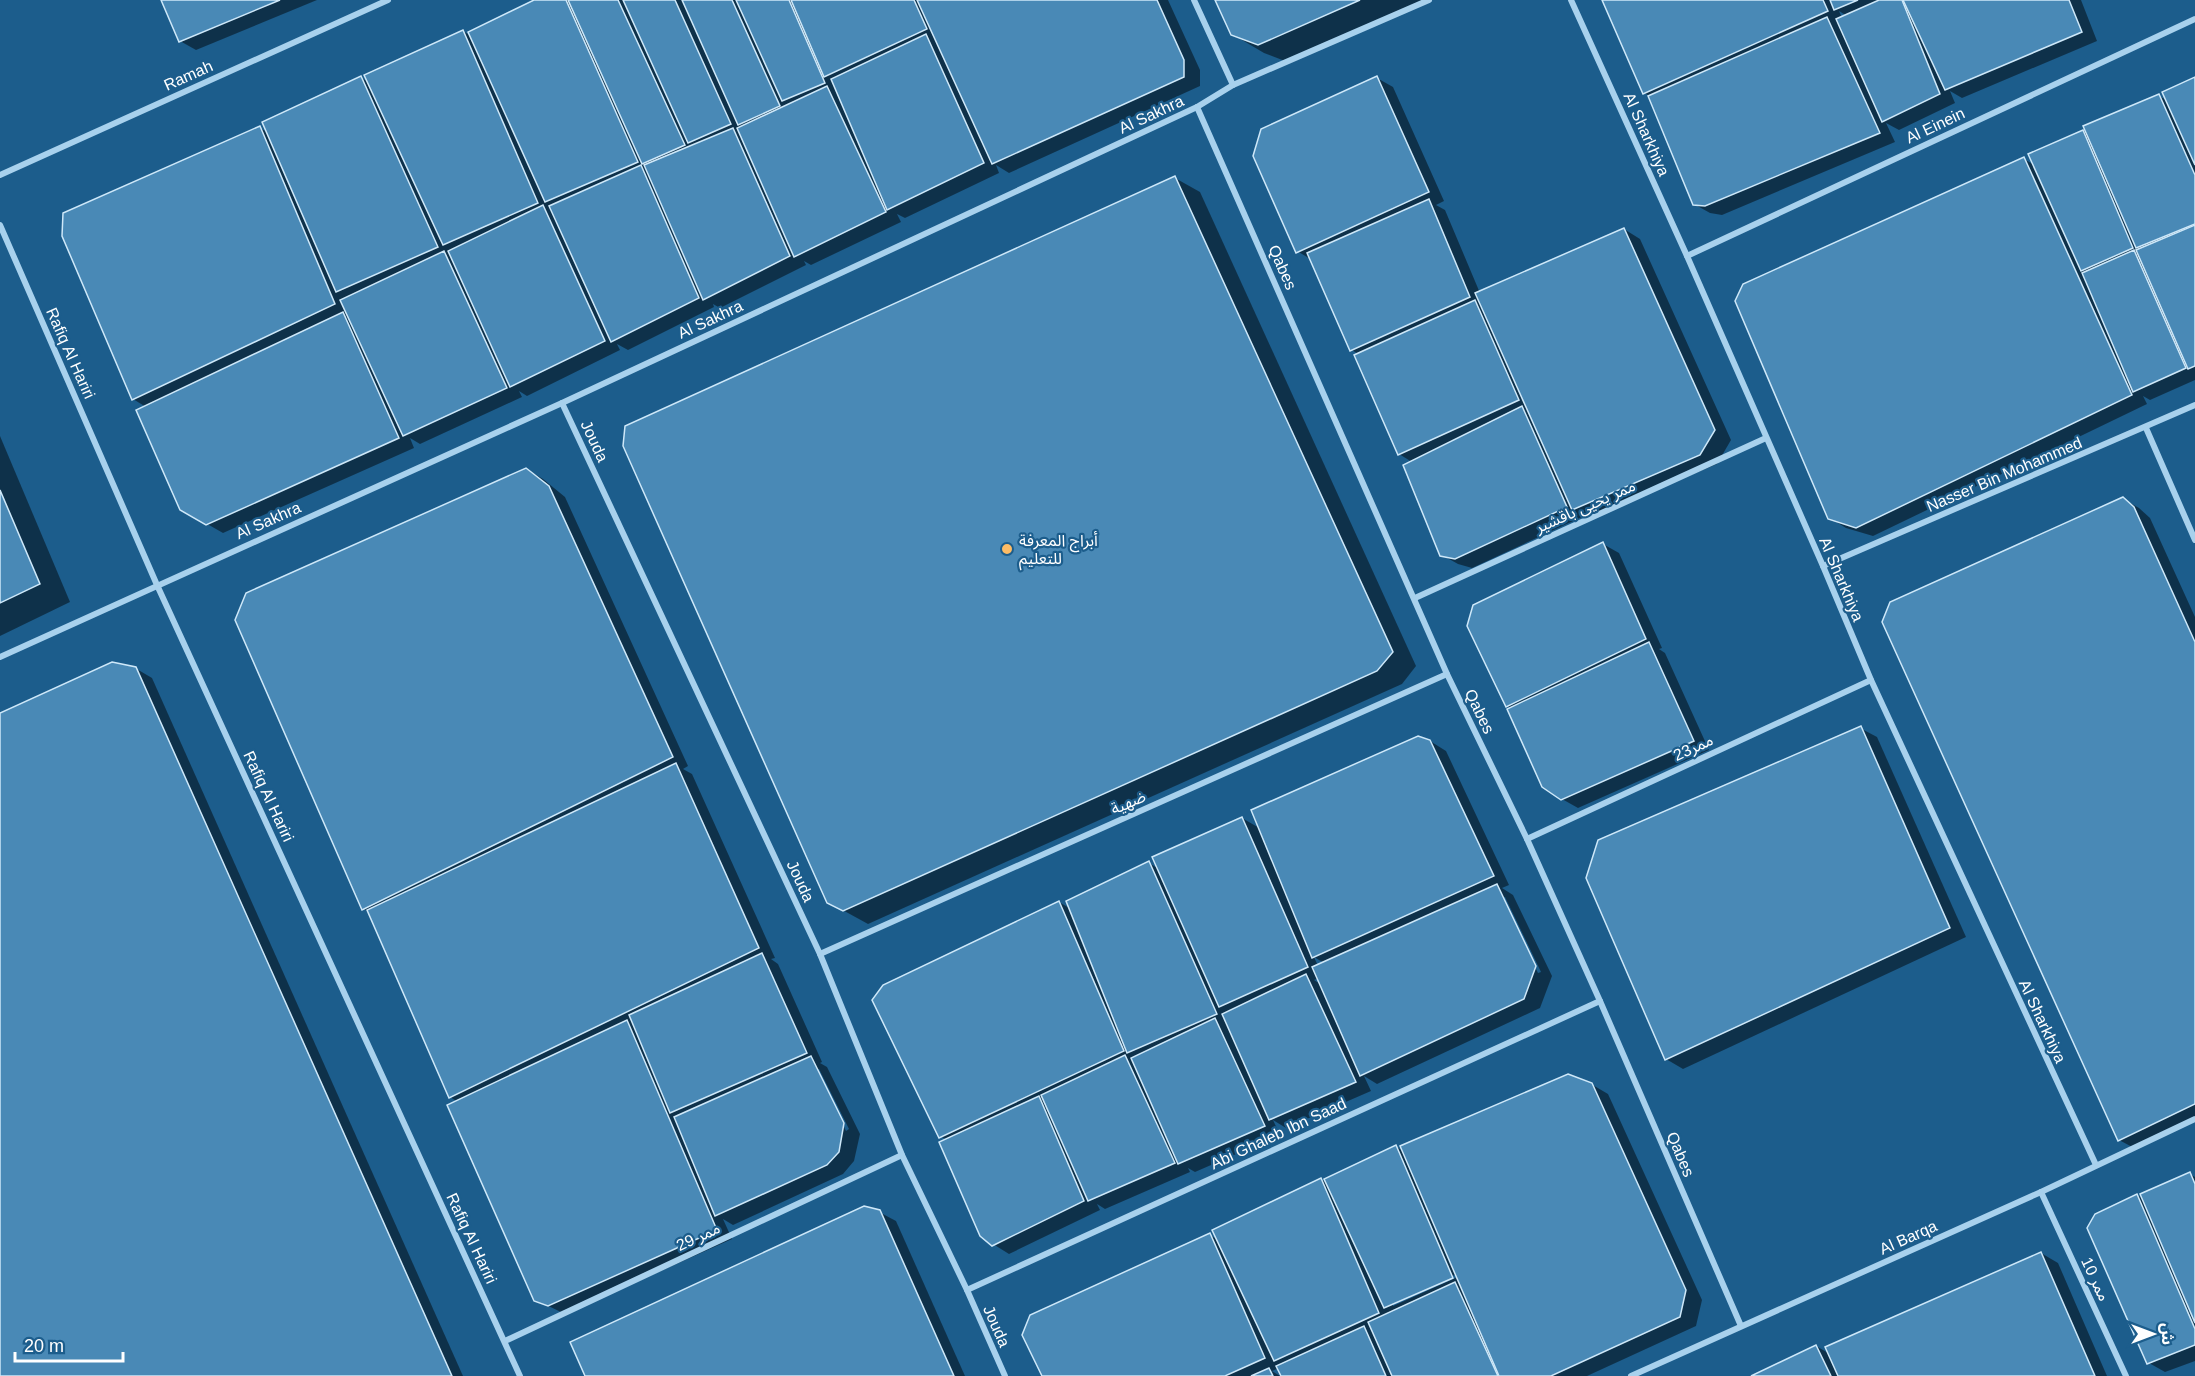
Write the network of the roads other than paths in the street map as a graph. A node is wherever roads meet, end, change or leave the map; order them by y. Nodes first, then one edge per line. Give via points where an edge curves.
1 (388, 0) edge
2 (1194, 0) edge
3 (1429, 0) edge
4 (1571, 0) edge
5 (2195, 19) edge
6 (1233, 85) junction
7 (1197, 107) junction
8 (0, 175) edge
9 (0, 225) edge
10 (1687, 256) junction
11 (562, 403) junction
12 (2195, 405) edge
13 (2146, 428) junction
14 (1766, 438) junction
15 (2195, 540) edge
16 (1823, 566) junction
17 (157, 585) junction
18 (1415, 598) junction
19 (0, 657) edge
20 (1448, 674) junction
21 (1871, 680) junction
22 (1527, 838) junction
23 (820, 954) junction
24 (1600, 1001) junction
25 (2195, 1119) edge
26 (902, 1155) junction
27 (2096, 1165) junction
28 (2042, 1192) junction
29 (967, 1290) junction
30 (1741, 1326) junction
31 (505, 1341) junction
32 (520, 1376) edge
33 (1005, 1376) edge
34 (1631, 1376) edge
35 (2126, 1376) edge

1 - 8 street, Ramah
2 - 6 street
3 - 6 street, Al Sakhra
4 - 10 street, Al Sharkhiya
5 - 10 street, Al Einein
6 - 7 street, Al Sakhra
7 - 11 street, Al Sakhra
7 - 18 street, Qabes
9 - 17 street, Rafiq Al Hariri
10 - 14 street, Al Sharkhiya
11 - 17 street, Al Sakhra
11 - 23 street, Jouda
12 - 13 street, Nasser Bin Mohammed
13 - 15 street
13 - 16 street, Nasser Bin Mohammed
14 - 16 street, Al Sharkhiya
14 - 18 street, ممر يحيى باقشير
16 - 21 street, Al Sharkhiya
17 - 19 street, Al Sakhra
17 - 31 street, Rafiq Al Hariri
18 - 20 street, Qabes
20 - 22 street, Qabes
20 - 23 street, ضهية
21 - 22 street, ممر23
21 - 27 street, Al Sharkhiya
22 - 24 street, Qabes
23 - 26 street, Jouda
24 - 29 street, Abi Ghaleb Ibn Saad
24 - 30 street, Qabes
25 - 27 street, Al Barqa
26 - 29 street, Jouda
26 - 31 street, ممر 29
27 - 28 street, Al Barqa
28 - 30 street, Al Barqa
28 - 35 street, ممر 10
29 - 33 street, Jouda
30 - 34 street, Al Barqa
31 - 32 street, Rafiq Al Hariri

